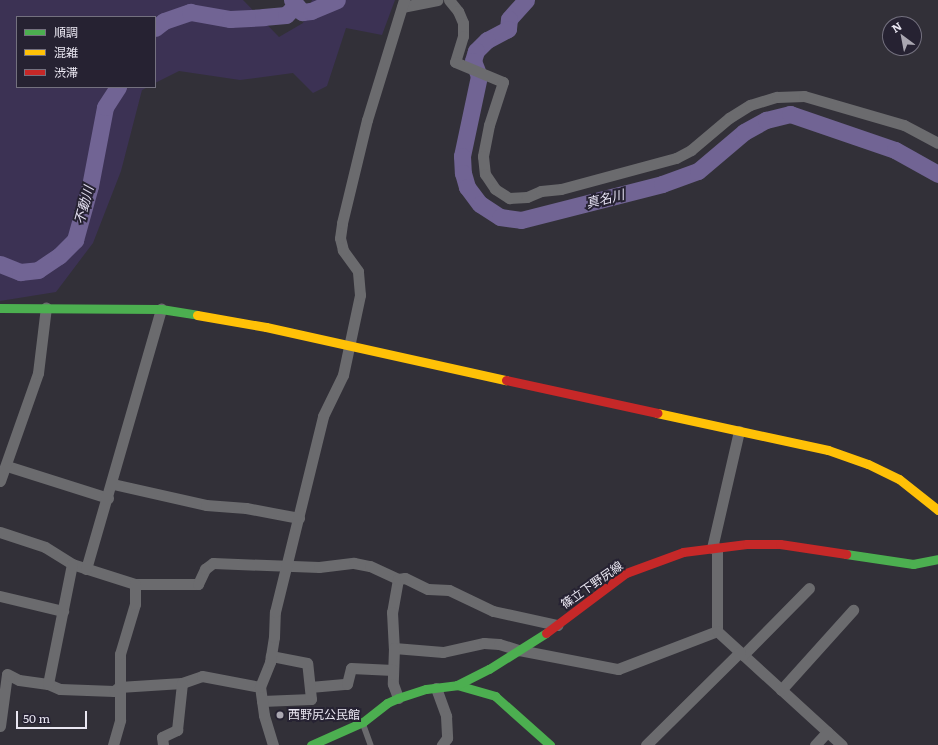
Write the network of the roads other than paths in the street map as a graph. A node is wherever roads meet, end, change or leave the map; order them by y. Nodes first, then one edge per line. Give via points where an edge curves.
1 (437, 0) edge
2 (449, 0) edge
3 (403, 3) edge
4 (938, 143) edge
5 (46, 307) junction
6 (0, 308) edge
7 (161, 309) junction
8 (350, 347) junction
9 (739, 432) junction
10 (7, 466) junction
11 (0, 481) edge
12 (113, 484) junction
13 (108, 498) junction
14 (938, 510) edge
15 (299, 518) junction
16 (0, 532) edge
17 (714, 548) junction
18 (938, 559) edge
19 (72, 564) junction
20 (286, 566) junction
21 (86, 569) junction
22 (398, 579) junction
23 (135, 584) junction
24 (809, 588) dead end
25 (0, 596) edge
26 (853, 610) dead end
27 (63, 611) junction
28 (557, 625) junction
29 (717, 631) junction
30 (394, 648) junction
31 (521, 650) junction
32 (742, 653) junction
33 (271, 656) junction
34 (489, 669) junction
35 (4, 670) edge
36 (393, 670) junction
37 (182, 683) junction
38 (48, 684) junction
39 (457, 685) junction
40 (119, 687) junction
41 (260, 687) junction
42 (310, 687) junction
43 (436, 688) junction
44 (781, 690) junction
45 (495, 696) junction
46 (398, 698) junction
47 (262, 702) junction
48 (363, 722) junction
49 (0, 726) edge
50 (827, 732) junction
51 (113, 745) edge
52 (163, 745) edge
53 (273, 745) edge
54 (311, 745) edge
55 (371, 745) edge
56 (442, 745) edge
57 (550, 745) edge
58 (646, 745) edge
59 (815, 745) edge
60 (842, 745) edge

1 - 3 street
2 - 4 street via 458,11 463,24 463,36 455,62 503,82 489,125 483,156 485,174 495,189 509,198 527,197 541,191 561,189 676,158 691,150 729,118 750,106 777,97 804,96 904,125
3 - 8 street via 367,120 342,222 340,238 343,250 358,271 361,282
5 - 6 street
5 - 7 street
5 - 10 street via 38,373
7 - 8 street via 266,327
7 - 12 street
8 - 9 street
8 - 15 street via 343,375 323,416
9 - 14 street via 828,450 868,464 899,480
9 - 17 street
10 - 11 street
10 - 13 street
12 - 13 street
12 - 15 street via 206,505 246,508
13 - 21 street
15 - 20 street
16 - 19 street via 45,547
17 - 18 street, 篠立下野尻線 via 780,544 913,564
17 - 28 street, 篠立下野尻線 via 683,552 626,574
17 - 29 street
19 - 21 street
19 - 27 street
20 - 22 street via 319,567 354,563 379,569
20 - 23 street via 213,563 205,568 198,584
20 - 33 street via 275,612
21 - 23 street
22 - 28 street via 405,578 428,589 449,590 493,612
22 - 30 street via 392,612
23 - 40 street via 135,604 120,654
24 - 32 street
25 - 27 street
26 - 44 street
27 - 38 street
28 - 31 street, 篠立下野尻線
29 - 31 street via 618,669
29 - 32 street
30 - 31 street via 443,652 484,642
30 - 36 street
31 - 34 street, 篠立下野尻線
32 - 44 street
32 - 58 street
33 - 41 street
33 - 42 street via 307,664
34 - 39 street, 篠立下野尻線
34 - 45 street
35 - 38 street via 19,680
35 - 49 street
36 - 42 street via 351,668 347,684
36 - 46 street
37 - 40 street
37 - 41 street via 202,676
37 - 52 street via 177,730 162,737
38 - 40 street via 60,689 86,691 114,691
39 - 43 street, 篠立下野尻線
39 - 45 street
40 - 51 street via 120,720
41 - 47 street
42 - 47 street via 311,699
43 - 46 street, 篠立下野尻線
43 - 56 street via 446,716 448,738
44 - 50 street
45 - 57 street
46 - 48 street, 篠立下野尻線 via 387,703
47 - 53 street
48 - 54 street, 篠立下野尻線
48 - 55 lane
50 - 59 street
50 - 60 street

